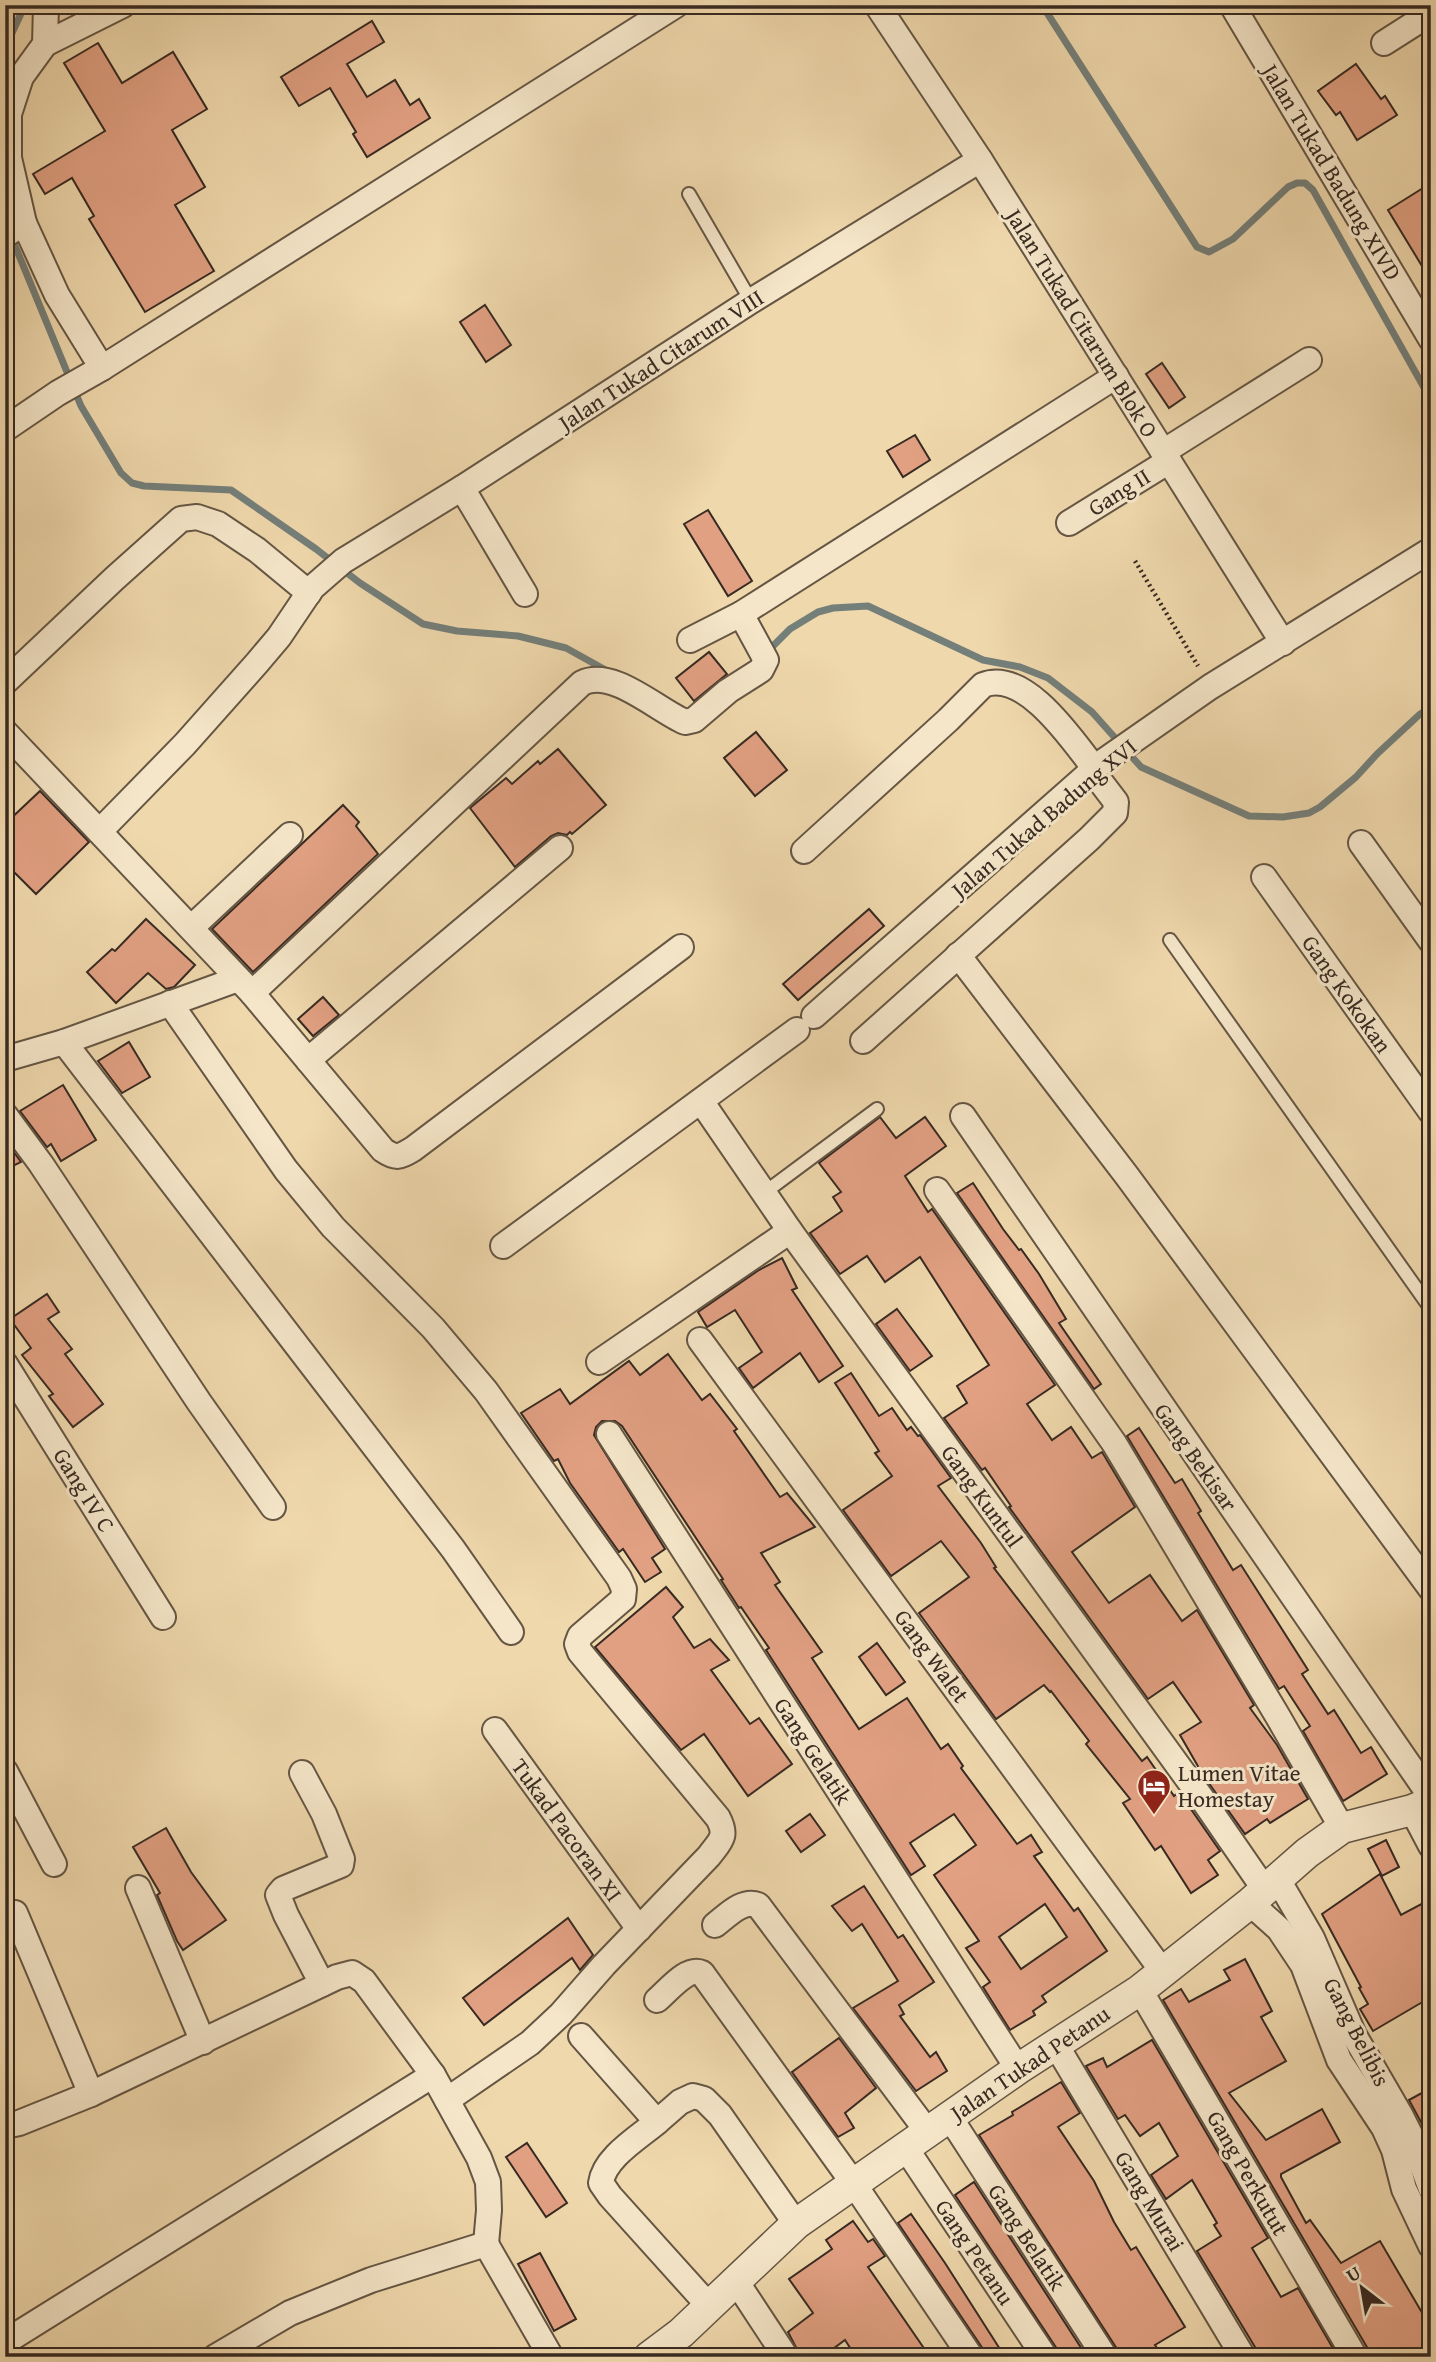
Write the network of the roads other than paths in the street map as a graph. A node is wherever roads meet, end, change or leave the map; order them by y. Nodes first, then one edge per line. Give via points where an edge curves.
1 (47, 5) edge
2 (123, 5) edge
3 (676, 5) edge
4 (877, 5) edge
5 (1232, 5) edge
6 (1431, 13) edge
7 (1384, 43) dead end
8 (45, 44) junction
9 (17, 67) edge
10 (7, 115) edge
11 (980, 160) junction
12 (689, 194) dead end
13 (16, 228) edge
14 (751, 301) junction
15 (1431, 339) edge
16 (1309, 360) dead end
17 (96, 371) junction
18 (1116, 376) junction
19 (5, 429) edge
20 (1166, 456) junction
21 (462, 488) junction
22 (1069, 523) dead end
23 (1431, 550) edge
24 (310, 590) junction
25 (526, 594) dead end
26 (746, 623) junction
27 (690, 640) dead end
28 (1283, 643) junction
29 (5, 682) edge
30 (5, 732) edge
31 (1100, 772) junction
32 (100, 831) junction
33 (290, 835) dead end
34 (1361, 843) dead end
35 (560, 848) dead end
36 (804, 851) dead end
37 (1264, 877) dead end
38 (191, 928) junction
39 (1170, 940) dead end
40 (1431, 942) edge
41 (681, 947) dead end
42 (958, 955) junction
43 (245, 986) junction
44 (170, 1003) junction
45 (863, 1041) dead end
46 (64, 1042) junction
47 (9, 1051) edge
48 (308, 1060) junction
49 (701, 1101) junction
50 (877, 1109) dead end
51 (1431, 1112) edge
52 (5, 1115) edge
53 (963, 1116) dead end
54 (937, 1190) dead end
55 (764, 1193) junction
56 (790, 1231) junction
57 (503, 1246) dead end
58 (1431, 1309) edge
59 (700, 1340) dead end
60 (599, 1362) dead end
61 (5, 1364) edge
62 (608, 1434) dead end
63 (273, 1507) dead end
64 (1431, 1589) edge
65 (163, 1617) dead end
66 (511, 1632) dead end
67 (495, 1730) dead end
68 (5, 1772) edge
69 (302, 1773) dead end
70 (1425, 1803) edge
71 (1342, 1828) junction
72 (1431, 1846) edge
73 (54, 1864) dead end
74 (138, 1888) dead end
75 (1264, 1890) junction
76 (15, 1913) dead end
77 (715, 1925) dead end
78 (639, 1929) junction
79 (1151, 1981) junction
80 (322, 1984) junction
81 (657, 2000) dead end
82 (581, 2036) dead end
83 (203, 2042) junction
84 (1056, 2045) junction
85 (1017, 2069) junction
86 (433, 2075) junction
87 (91, 2094) junction
88 (447, 2100) junction
89 (657, 2122) junction
90 (5, 2126) edge
91 (927, 2132) junction
92 (854, 2184) junction
93 (1431, 2189) edge
94 (796, 2224) junction
95 (486, 2244) junction
96 (1431, 2246) edge
97 (736, 2281) junction
98 (710, 2307) junction
99 (5, 2342) edge
100 (215, 2357) edge
101 (551, 2357) edge
102 (650, 2357) edge
103 (786, 2357) edge
104 (971, 2357) edge
105 (1045, 2357) edge
106 (1105, 2357) edge
107 (1243, 2357) edge
108 (1355, 2357) edge

1 - 8 street
2 - 8 street
3 - 17 street
4 - 11 street, Jalan Tukad Citarum Blok O
5 - 15 street, Jalan Tukad Badung XIVD
6 - 7 street
8 - 9 street
9 - 10 street
10 - 13 street
11 - 14 street, Jalan Tukad Citarum VIII
11 - 18 street, Jalan Tukad Citarum Blok O
12 - 14 lane
13 - 17 street
14 - 21 street, Jalan Tukad Citarum VIII
16 - 20 street, Gang II
17 - 19 street
18 - 20 street, Jalan Tukad Citarum Blok O
18 - 26 street
20 - 22 street, Gang II
20 - 28 street, Jalan Tukad Citarum Blok O
21 - 24 street, Jalan Tukad Citarum VIII via 343,561
21 - 25 street
23 - 28 street, Jalan Tukad Badung XVI
24 - 29 street via 218,524 197,517 181,519
24 - 32 street, Jalan Tukad Citarum VIII via 257,663
26 - 27 street
26 - 43 street via 766,660 761,670 694,720 685,722 624,687 597,679 582,683
28 - 31 street, Jalan Tukad Badung XVI via 1144,733
30 - 32 street
31 - 36 street via 1050,712 1017,689 988,683
31 - 42 street via 1116,802 1115,813
31 - 49 street, Jalan Tukad Badung XVI via 806,1023
32 - 38 street
33 - 38 street
34 - 40 street
35 - 48 street
37 - 51 street, Gang Kokokan
38 - 43 street
39 - 58 lane
41 - 48 street via 400,1157 383,1150
42 - 45 street
42 - 64 street
43 - 44 street
43 - 48 street
44 - 46 street
44 - 78 street via 286,1170 486,1391 619,1578 623,1599 580,1636 580,1652 723,1828 723,1838 709,1856
46 - 47 street
46 - 66 street via 453,1549
49 - 55 street, Gang Kuntul
49 - 57 street, Jalan Tukad Badung XVI
50 - 55 lane
52 - 63 street
53 - 70 street, Gang Bekisar
54 - 71 street via 1114,1444
55 - 56 street, Gang Kuntul
56 - 60 street
56 - 75 street, Gang Kuntul
59 - 79 street, Gang Walet
61 - 65 street, Gang IV C
62 - 85 street, Gang Gelatik
67 - 78 street, Tukad Pacoran XI
68 - 73 street
69 - 80 street via 324,1814 341,1865 278,1895
70 - 71 street, Jalan Tukad Petanu
70 - 72 street, Gang Bekisar
71 - 75 street, Jalan Tukad Petanu
74 - 83 street
75 - 79 street, Jalan Tukad Petanu
75 - 93 street, Gang Belibis via 1312,1938 1354,2035 1406,2127
75 - 96 street via 1279,1929 1303,1965 1339,2060 1384,2128 1404,2189
76 - 87 street
77 - 91 street via 744,1903 758,1905
78 - 88 street via 530,2043
79 - 84 street, Jalan Tukad Petanu
79 - 108 street, Gang Perkutut
80 - 83 street
80 - 86 street via 358,1975
81 - 92 street via 689,1972 702,1973
82 - 89 street
83 - 87 street
84 - 85 street, Jalan Tukad Petanu
84 - 107 street, Gang Murai
85 - 91 street, Jalan Tukad Petanu
86 - 88 street
86 - 99 street
87 - 90 street
88 - 95 street via 488,2182
89 - 94 street via 680,2102 693,2096 704,2099
89 - 98 street via 610,2162 601,2183
91 - 92 street, Jalan Tukad Petanu
91 - 105 street, Gang Petanu
91 - 106 street, Gang Belatik
92 - 94 street, Jalan Tukad Petanu
92 - 104 street
94 - 97 street, Jalan Tukad Petanu
95 - 100 street via 313,2303
95 - 101 street
97 - 98 street, Jalan Tukad Petanu
97 - 103 street
98 - 102 street, Jalan Tukad Petanu

